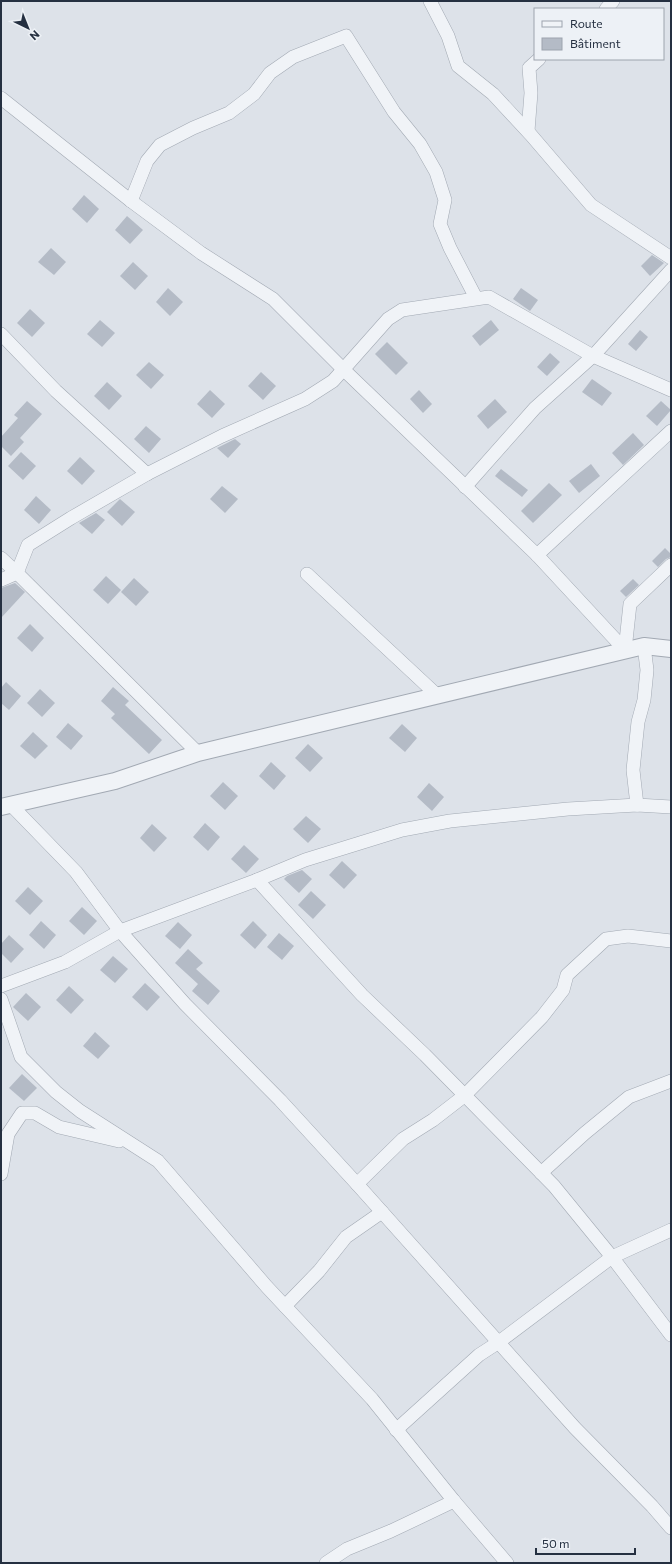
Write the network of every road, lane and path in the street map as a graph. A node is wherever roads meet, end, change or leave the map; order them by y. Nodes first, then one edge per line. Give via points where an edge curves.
1 (430, 1) edge
2 (538, 60) edge
3 (1, 98) edge
4 (528, 131) junction
5 (131, 201) junction
6 (671, 258) edge
7 (671, 270) edge
8 (476, 298) junction
9 (1, 334) edge
10 (593, 356) junction
11 (344, 370) junction
12 (671, 390) edge
13 (671, 431) edge
14 (147, 474) junction
15 (465, 487) junction
16 (537, 555) junction
17 (1, 558) edge
18 (671, 565) edge
19 (17, 573) junction
20 (307, 574) dead end
21 (1, 580) edge
22 (644, 646) junction
23 (671, 649) edge
24 (625, 650) junction
25 (438, 696) junction
26 (198, 753) junction
27 (637, 805) junction
28 (6, 806) edge
29 (671, 807) edge
30 (257, 880) junction
31 (120, 931) junction
32 (671, 940) edge
33 (1, 986) edge
34 (1, 999) edge
35 (671, 1081) edge
36 (464, 1096) junction
37 (128, 1143) junction
38 (541, 1173) junction
39 (1, 1174) edge
40 (357, 1184) junction
41 (382, 1212) junction
42 (671, 1230) edge
43 (612, 1257) junction
44 (285, 1306) junction
45 (671, 1335) edge
46 (499, 1342) junction
47 (396, 1430) junction
48 (454, 1501) junction
49 (671, 1528) edge
50 (326, 1563) edge
51 (507, 1563) edge

1 - 4 street via 448,36 458,66 493,94
2 - 4 street via 529,68 531,93
3 - 5 street
4 - 6 street via 591,205
5 - 8 street via 146,161 160,145 229,113 254,94 270,73 293,57 346,36 394,112 420,144 436,172 445,200 440,224
5 - 11 street via 201,253 273,299
7 - 10 street
8 - 10 street via 489,297
8 - 11 street via 402,310 388,319
9 - 14 street via 56,392
10 - 12 street
10 - 15 street via 535,408
11 - 14 street via 333,381 305,399 222,436
11 - 15 street
13 - 16 street
14 - 19 street via 28,545
15 - 16 street
16 - 24 street
17 - 19 street
18 - 24 street via 630,604
19 - 21 street
19 - 26 street
20 - 25 street
22 - 23 street
22 - 24 street
22 - 27 street via 647,670 644,700 638,722 634,770
24 - 25 street
25 - 26 street
26 - 28 street via 115,781
27 - 29 street
27 - 30 street via 568,809 443,822 402,830 305,860
28 - 31 street via 76,872
30 - 31 street
30 - 36 street via 362,995
31 - 33 street via 66,962
31 - 40 street via 185,1004 280,1100
32 - 36 street via 628,936 606,939 567,975 563,990 542,1017
34 - 37 street via 21,1057 56,1092
35 - 38 street via 629,1097
36 - 38 street
36 - 40 street via 403,1139
37 - 39 street via 59,1127 35,1113 22,1113 8,1134
37 - 44 street via 158,1162
38 - 43 street
40 - 41 street
41 - 44 street via 346,1237 319,1271
41 - 46 street
42 - 43 street
43 - 45 street
43 - 46 street
44 - 47 street via 372,1399
46 - 47 street via 479,1355
46 - 49 street via 575,1428
47 - 48 street
48 - 50 street via 347,1549
48 - 51 street

